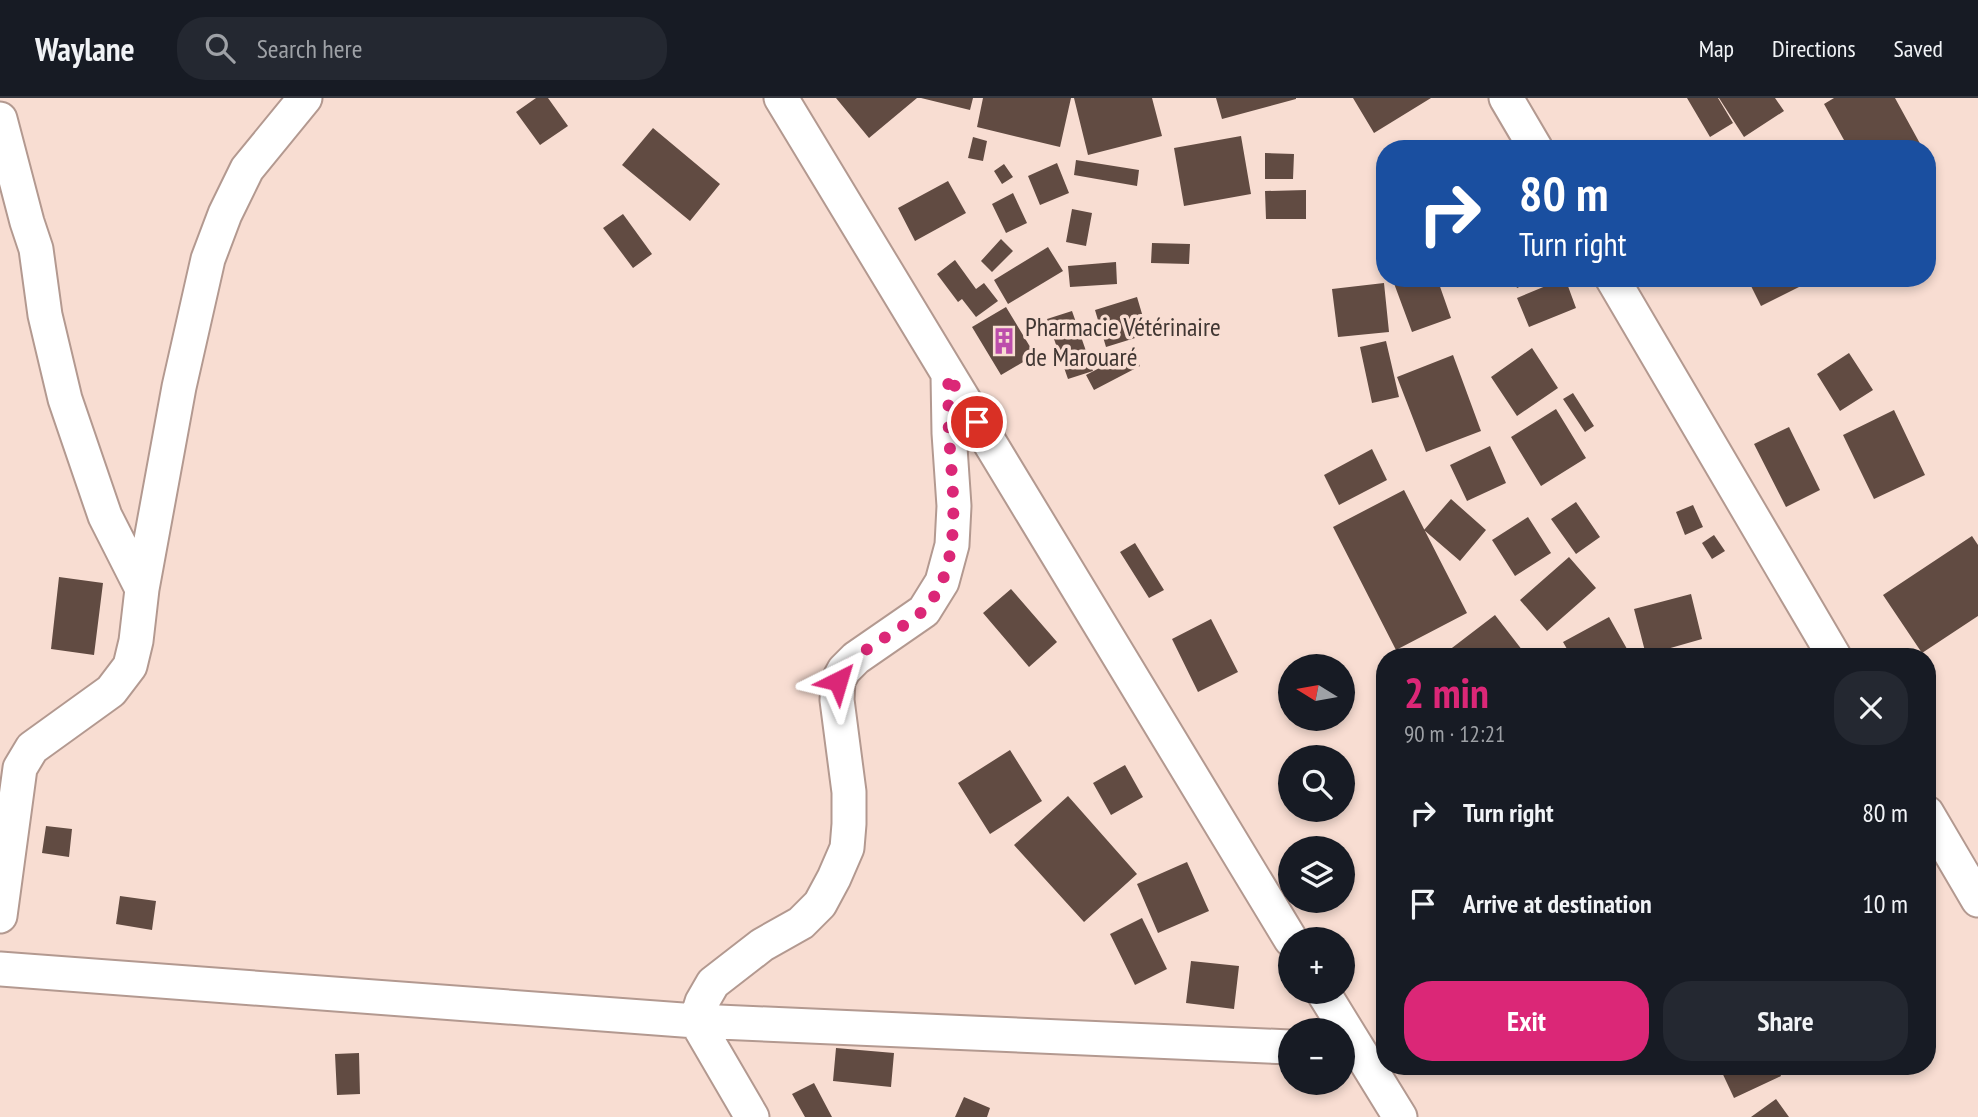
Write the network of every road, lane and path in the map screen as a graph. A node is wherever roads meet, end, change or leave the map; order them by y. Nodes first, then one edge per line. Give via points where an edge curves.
1 (305, 98) edge
2 (780, 98) edge
3 (1506, 98) edge
4 (0, 119) edge
5 (1531, 140) edge
6 (1617, 287) edge
7 (948, 375) junction
8 (142, 589) junction
9 (1829, 648) edge
10 (1936, 828) edge
11 (1978, 900) edge
12 (0, 916) edge
13 (1283, 927) edge
14 (0, 969) edge
15 (696, 1021) junction
16 (1278, 1047) edge
17 (1355, 1057) edge
18 (752, 1117) edge
19 (1400, 1117) edge

1 - 8 street via 247,169 208,259
2 - 7 street
3 - 5 street
4 - 8 street via 36,249 45,315 65,399 105,516
6 - 9 street
7 - 13 street
7 - 15 street via 954,506 952,545 942,582 924,611 856,658 838,681 849,792 847,848 820,904 802,923 762,945 713,983
8 - 12 street via 130,666 111,691 32,748 20,768
10 - 11 street
14 - 15 street
15 - 16 street
15 - 18 street
17 - 19 street

